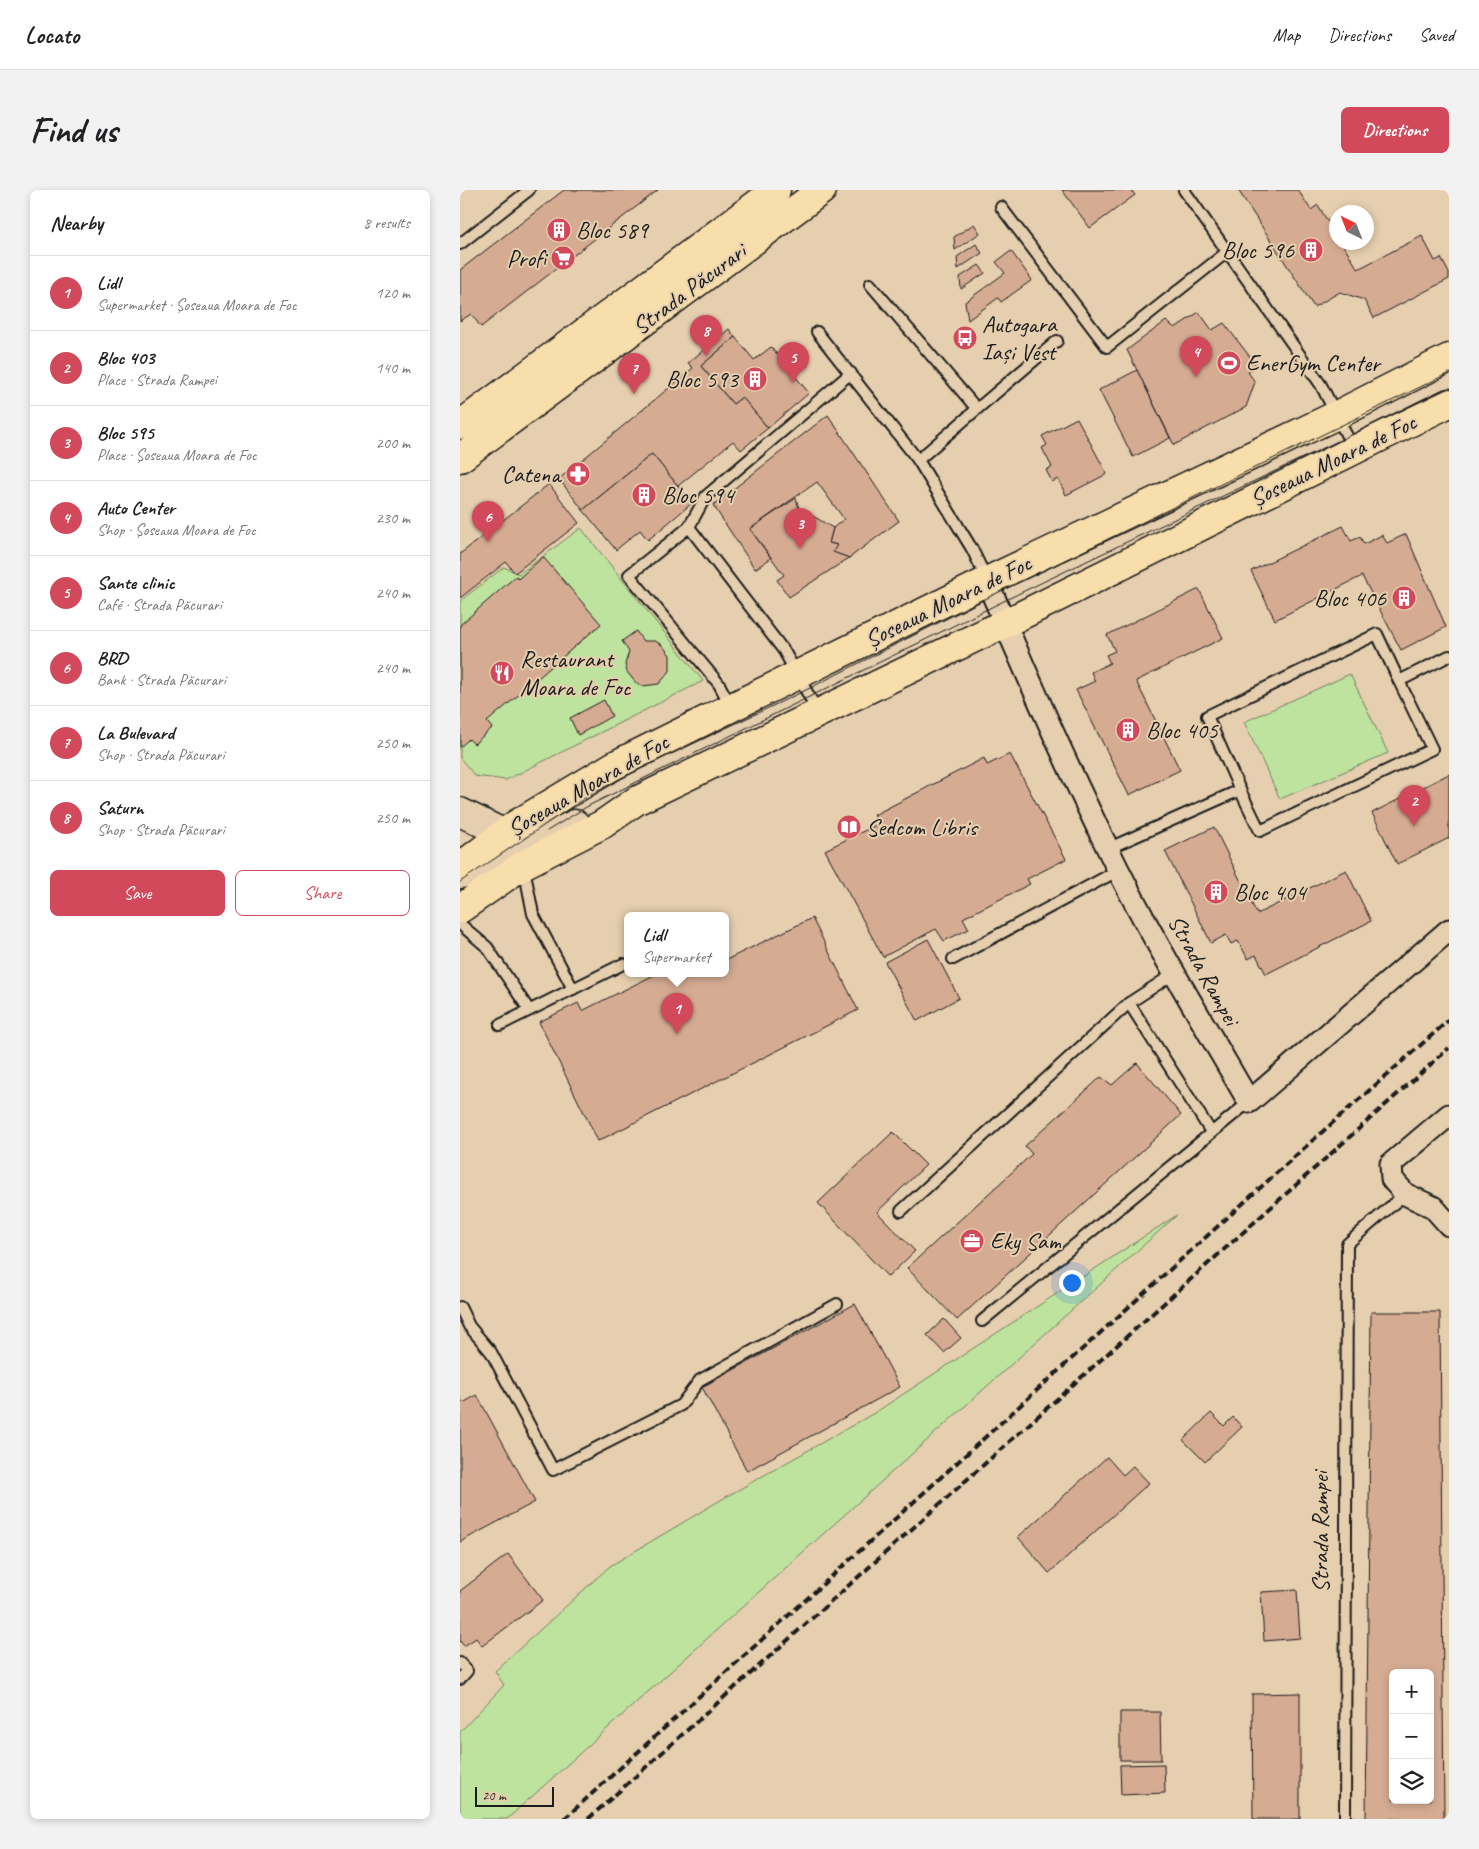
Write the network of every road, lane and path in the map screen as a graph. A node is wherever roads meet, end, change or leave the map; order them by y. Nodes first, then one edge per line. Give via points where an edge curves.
1 (529, 190) edge
2 (776, 190) edge
3 (822, 190) edge
4 (1184, 190) edge
5 (1001, 207) dead end
6 (460, 244) edge
7 (1227, 252) junction
8 (870, 284) dead end
9 (817, 332) dead end
10 (1057, 341) dead end
11 (1449, 358) edge
12 (851, 373) junction
13 (1449, 403) edge
14 (977, 410) junction
15 (1337, 415) junction
16 (460, 425) edge
17 (1354, 450) junction
18 (460, 458) edge
19 (918, 460) junction
20 (689, 527) junction
21 (987, 581) junction
22 (1005, 622) junction
23 (1449, 656) edge
24 (798, 675) junction
25 (1399, 681) junction
26 (731, 707) junction
27 (818, 712) junction
28 (1240, 790) junction
29 (636, 801) junction
30 (460, 812) edge
31 (503, 833) junction
32 (1107, 848) junction
33 (523, 865) junction
34 (460, 867) edge
35 (1119, 870) junction
36 (460, 874) edge
37 (460, 909) edge
38 (460, 924) edge
39 (1449, 930) edge
40 (953, 958) dead end
41 (623, 964) dead end
42 (1175, 973) junction
43 (573, 989) junction
44 (1129, 1003) junction
45 (529, 1010) junction
46 (500, 1025) dead end
47 (1249, 1102) junction
48 (1449, 1115) edge
49 (1212, 1132) junction
50 (1405, 1194) junction
51 (901, 1211) dead end
52 (1449, 1225) edge
53 (837, 1304) dead end
54 (460, 1307) edge
55 (982, 1321) dead end
56 (460, 1662) edge
57 (460, 1679) edge
58 (1345, 1819) edge

1 - 6 lane
2 - 16 main road, Strada Păcurari
3 - 18 main road, Strada Păcurari
4 - 7 lane
5 - 7 lane via 1108,347
7 - 15 lane via 1321,384
8 - 14 lane
9 - 12 lane
10 - 14 lane
11 - 15 main road, Șoseaua Moara de Foc
12 - 19 lane
12 - 20 lane via 706,496
13 - 17 main road, Șoseaua Moara de Foc
14 - 19 lane
15 - 17 lane
15 - 21 main road, Șoseaua Moara de Foc
17 - 22 main road, Șoseaua Moara de Foc
19 - 21 lane
20 - 24 lane via 784,651
20 - 26 lane via 629,575 719,684
21 - 22 street, Strada Rampei
21 - 24 main road, Șoseaua Moara de Foc
22 - 27 main road, Șoseaua Moara de Foc
22 - 32 street, Strada Rampei
23 - 25 lane
24 - 26 main road, Șoseaua Moara de Foc
24 - 27 lane
25 - 28 lane via 1432,749 1260,831
25 - 28 lane via 1376,634 1207,716
26 - 31 main road, Șoseaua Moara de Foc via 615,765
27 - 29 main road, Șoseaua Moara de Foc
28 - 32 lane
29 - 33 main road, Șoseaua Moara de Foc via 603,824
29 - 36 street via 599,812 488,866 470,874
30 - 31 street
31 - 34 main road, Șoseaua Moara de Foc
32 - 35 street, Strada Rampei
33 - 37 main road, Șoseaua Moara de Foc
33 - 43 lane via 533,914
35 - 40 lane
35 - 42 street, Strada Rampei
38 - 45 lane via 487,947
39 - 47 street
41 - 43 lane
42 - 44 lane
42 - 47 street, Strada Rampei
43 - 45 lane
44 - 49 lane
44 - 51 lane
45 - 46 lane
47 - 49 lane
48 - 50 street via 1391,1164 1392,1180
49 - 55 lane
50 - 52 street via 1433,1207
50 - 58 lane, Strada Rampei via 1348,1244
53 - 54 lane via 700,1380 681,1405 553,1470 491,1352 469,1326
56 - 57 lane via 467,1671

